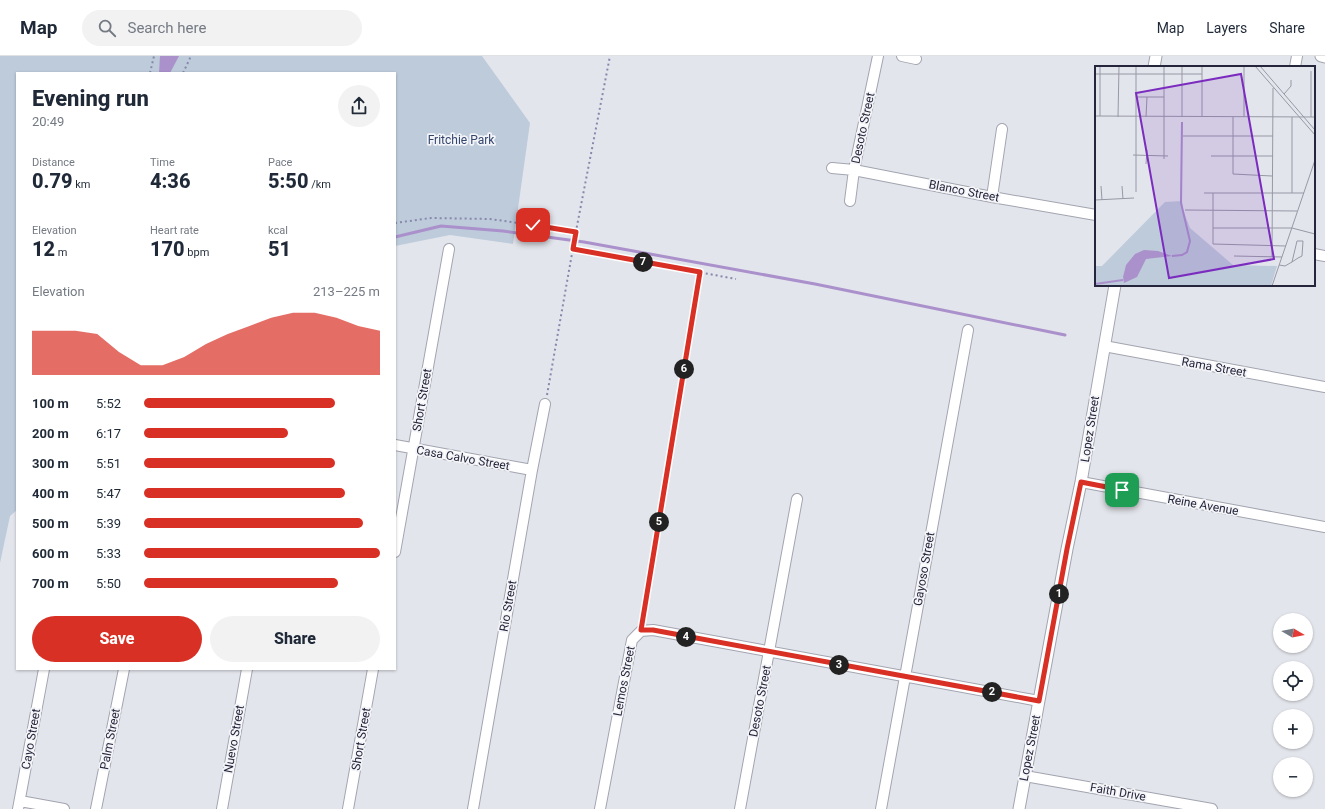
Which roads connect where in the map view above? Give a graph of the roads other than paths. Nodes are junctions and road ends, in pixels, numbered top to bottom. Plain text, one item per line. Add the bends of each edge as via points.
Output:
1 (878, 56) edge
2 (902, 56) edge
3 (1156, 56) edge
4 (1297, 56) edge
5 (1321, 56) edge
6 (1325, 57) edge
7 (916, 59) dead end
8 (1154, 66) edge
9 (1295, 66) edge
10 (1002, 129) dead end
11 (832, 168) dead end
12 (854, 170) junction
13 (992, 197) junction
14 (850, 201) dead end
15 (1095, 215) edge
16 (449, 249) dead end
17 (1315, 254) edge
18 (1325, 256) edge
19 (1114, 286) edge
20 (968, 330) dead end
21 (1104, 346) junction
22 (1325, 387) edge
23 (545, 404) road end
24 (396, 445) edge
25 (414, 449) junction
26 (532, 470) junction
27 (1081, 482) junction
28 (797, 499) dead end
29 (1325, 527) edge
30 (396, 547) edge
31 (769, 652) junction
32 (44, 670) edge
33 (124, 670) edge
34 (246, 670) edge
35 (374, 670) edge
36 (904, 676) junction
37 (1039, 701) junction
38 (1025, 776) junction
39 (19, 805) edge
40 (64, 809) edge
41 (96, 809) edge
42 (222, 809) edge
43 (348, 809) edge
44 (473, 809) edge
45 (600, 809) edge
46 (740, 809) edge
47 (881, 809) edge
48 (1018, 809) edge
49 (1212, 809) edge

1 - 12 street, Desoto Street
2 - 7 street
3 - 8 street
4 - 9 street
5 - 6 street
10 - 13 street
11 - 12 street, Blanco Street
12 - 13 street, Blanco Street
12 - 14 street, Desoto Street
13 - 15 street, Blanco Street
16 - 25 street, Short Street
17 - 18 street
19 - 21 street, Lopez Street
20 - 36 street, Gayoso Street
21 - 22 street, Rama Street
21 - 27 street, Lopez Street
23 - 26 street, Rio Street
24 - 25 street, Casa Calvo Street
25 - 26 street, Casa Calvo Street
25 - 30 street, Short Street
26 - 44 street, Rio Street
27 - 29 street, Reine Avenue
27 - 37 street, Lopez Street
28 - 31 street, Desoto Street
31 - 36 street
31 - 45 street, Lemos Street via 653,630 641,630 632,640
31 - 46 street, Desoto Street
32 - 39 street, Cayo Street
33 - 41 street, Palm Street
34 - 42 street, Nuevo Street
35 - 43 street, Short Street
36 - 37 street
36 - 47 street, Gayoso Street
37 - 38 street, Lopez Street
38 - 48 street, Lopez Street
38 - 49 street, Faith Drive
39 - 40 street

